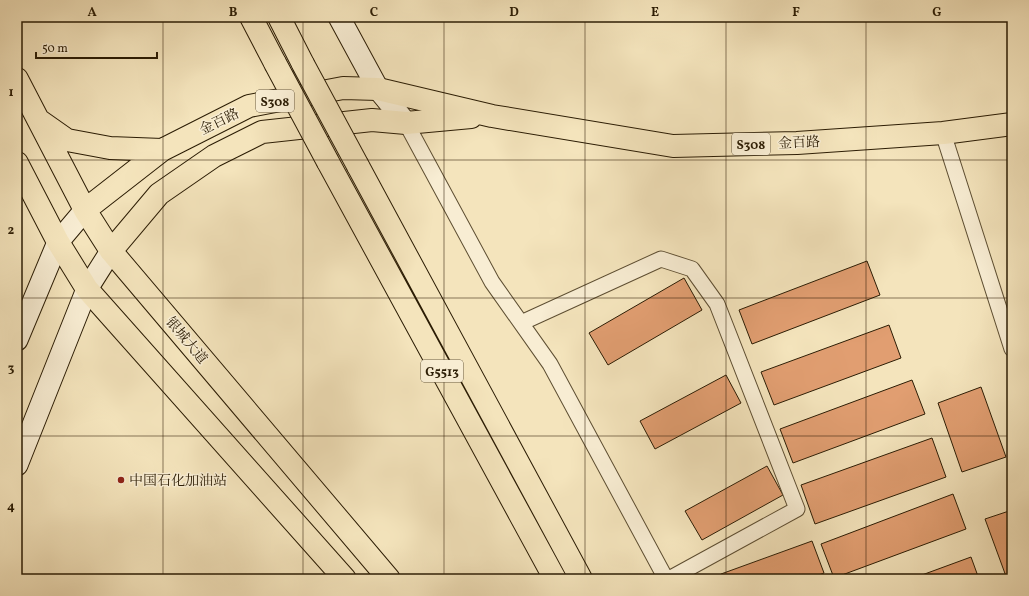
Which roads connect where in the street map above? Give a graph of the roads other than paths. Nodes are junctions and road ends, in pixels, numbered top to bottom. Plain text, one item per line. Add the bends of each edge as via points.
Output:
1 (251, 17) edge
2 (279, 17) edge
3 (339, 17) edge
4 (17, 79) edge
5 (378, 89) junction
6 (492, 116) junction
7 (37, 118) junction
8 (406, 122) junction
9 (1012, 124) edge
10 (943, 133) junction
11 (162, 150) junction
12 (17, 163) edge
13 (85, 210) junction
14 (58, 242) junction
15 (111, 252) junction
16 (87, 289) junction
17 (521, 323) junction
18 (17, 340) edge
19 (1012, 349) edge
20 (17, 465) edge
21 (345, 579) edge
22 (389, 579) edge
23 (555, 579) edge
24 (581, 579) edge
25 (666, 579) edge
26 (669, 579) edge

1 - 23 main road, G5513, bridge
2 - 24 main road, G5513, bridge
3 - 5 main road
4 - 7 main road, 银城大道
5 - 6 main road, 金百路 / S308
5 - 8 main road
5 - 11 main road, 金百路 / S308 via 343,88 249,106
6 - 8 main road, 金百路 / S308
6 - 10 main road, 金百路 / S308 via 673,146 797,143
7 - 11 main road via 67,140 110,148
7 - 13 main road, 银城大道
8 - 15 main road, 金百路 / S308 via 372,120 262,132 214,156 159,194
8 - 17 street via 492,282
9 - 10 main road, 金百路 / S308
10 - 19 street
11 - 13 main road, 金百路 / S308
12 - 14 main road
13 - 14 main road
13 - 15 main road, 银城大道
14 - 16 main road
14 - 18 main road
15 - 16 main road
15 - 22 main road, 银城大道
16 - 20 main road
16 - 21 main road
17 - 25 street via 550,364
17 - 26 street via 661,259 692,269 717,304 797,509

